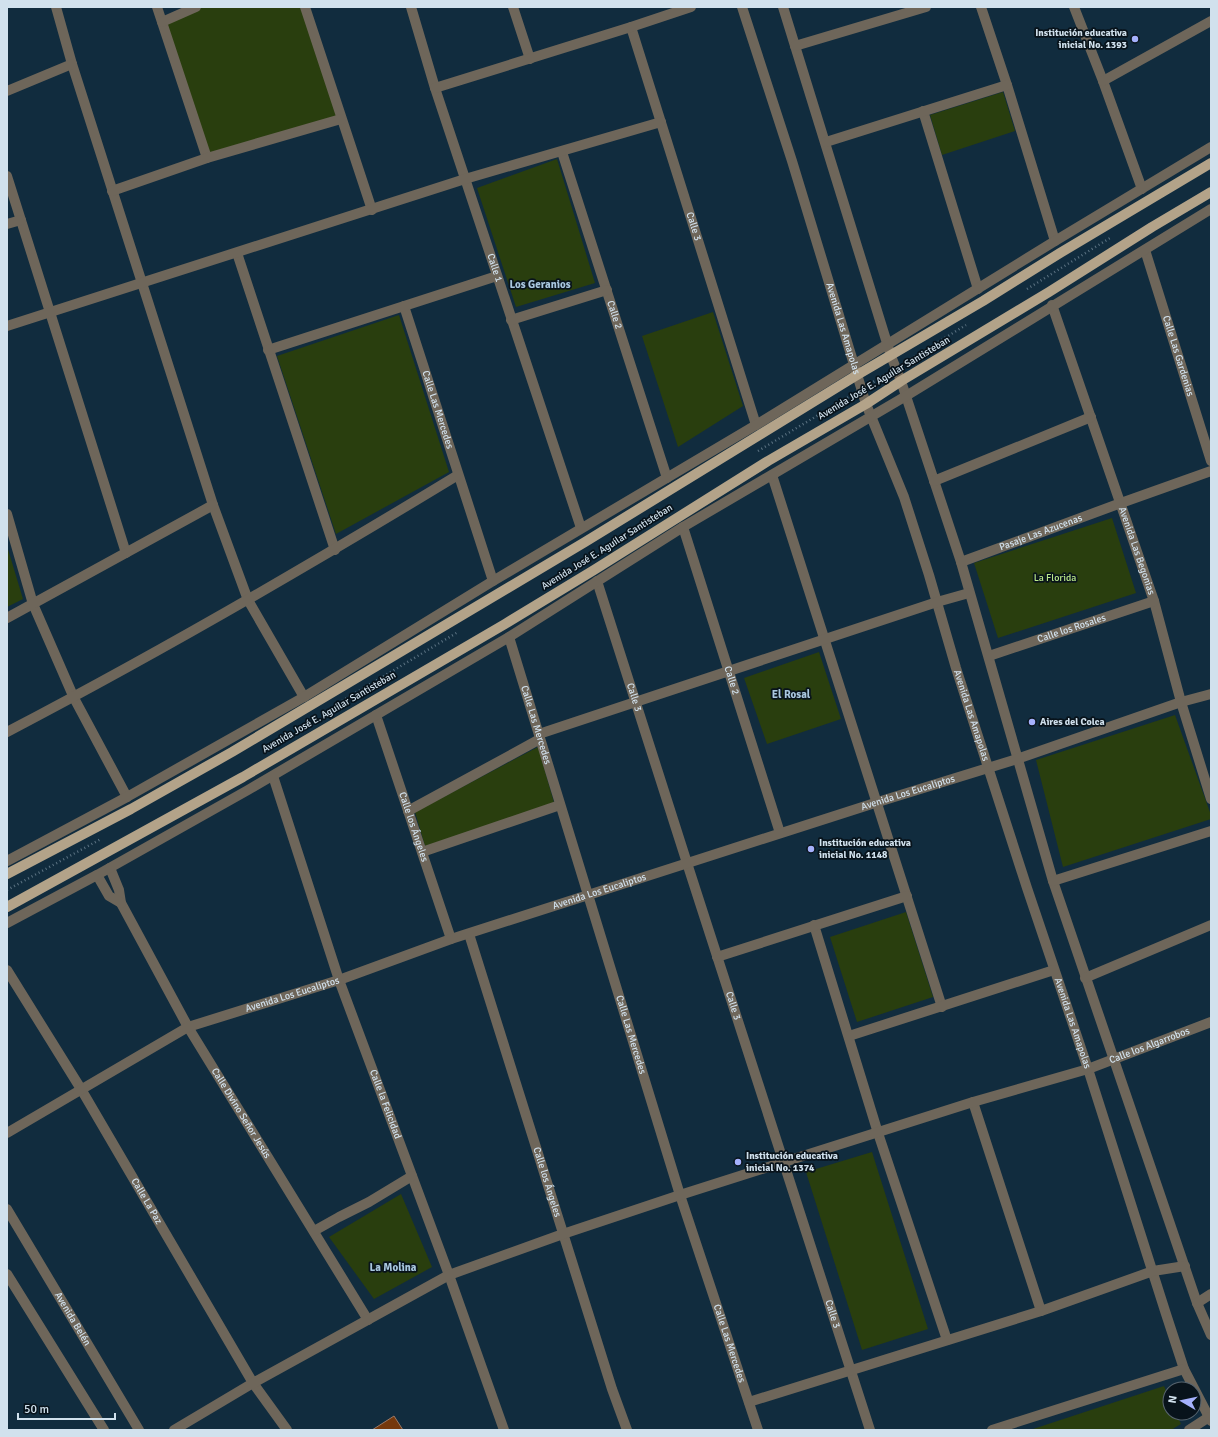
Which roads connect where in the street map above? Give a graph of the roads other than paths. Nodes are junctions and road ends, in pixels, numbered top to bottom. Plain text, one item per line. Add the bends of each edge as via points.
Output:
1 (56, 7) edge
2 (157, 7) edge
3 (196, 7) edge
4 (305, 7) edge
5 (411, 7) edge
6 (513, 7) edge
7 (691, 7) edge
8 (742, 7) edge
9 (783, 7) edge
10 (926, 7) edge
11 (981, 7) edge
12 (1074, 7) edge
13 (1211, 21) edge
14 (162, 22) junction
15 (631, 27) junction
16 (795, 46) junction
17 (530, 58) junction
18 (72, 64) junction
19 (1103, 81) junction
20 (1007, 85) junction
21 (435, 88) junction
22 (7, 91) edge
23 (923, 111) junction
24 (341, 119) junction
25 (660, 122) junction
26 (826, 142) junction
27 (1211, 147) edge
28 (562, 152) junction
29 (207, 158) junction
30 (1211, 163) edge
31 (7, 176) edge
32 (465, 179) junction
33 (1142, 189) junction
34 (112, 191) junction
35 (1211, 192) edge
36 (1211, 209) edge
37 (372, 210) junction
38 (21, 220) junction
39 (7, 224) edge
40 (1055, 241) junction
41 (1145, 250) junction
42 (237, 253) junction
43 (497, 276) junction
44 (143, 283) junction
45 (978, 289) junction
46 (607, 290) junction
47 (404, 306) junction
48 (1052, 306) junction
49 (50, 312) junction
50 (512, 320) junction
51 (7, 326) edge
52 (888, 344) junction
53 (268, 350) junction
54 (891, 356) junction
55 (853, 364) junction
56 (857, 375) junction
57 (902, 381) junction
58 (906, 396) junction
59 (866, 404) junction
60 (871, 416) junction
61 (1091, 417) junction
62 (756, 425) junction
63 (1211, 462) edge
64 (1211, 471) edge
65 (458, 475) junction
66 (772, 475) junction
67 (667, 478) junction
68 (934, 481) junction
69 (1121, 503) junction
70 (213, 505) junction
71 (7, 514) edge
72 (683, 527) junction
73 (580, 528) junction
74 (335, 550) junction
75 (126, 553) junction
76 (961, 562) junction
77 (493, 581) junction
78 (597, 581) junction
79 (969, 593) junction
80 (248, 600) junction
81 (1154, 601) junction
82 (937, 602) junction
83 (33, 604) junction
84 (7, 618) edge
85 (509, 637) junction
86 (825, 639) junction
87 (989, 656) junction
88 (729, 671) junction
89 (1211, 694) edge
90 (304, 697) junction
91 (74, 698) junction
92 (636, 702) junction
93 (1181, 702) junction
94 (376, 715) junction
95 (7, 732) edge
96 (540, 737) junction
97 (1017, 759) junction
98 (989, 768) junction
99 (273, 776) junction
100 (128, 797) junction
101 (1211, 799) edge
102 (878, 802) junction
103 (560, 805) junction
104 (408, 811) junction
105 (1211, 831) edge
106 (780, 833) junction
107 (422, 852) junction
108 (7, 861) edge
109 (687, 864) junction
110 (110, 868) junction
111 (7, 874) edge
112 (97, 875) junction
113 (1053, 881) junction
114 (588, 895) junction
115 (907, 896) junction
116 (121, 903) junction
117 (7, 907) edge
118 (7, 923) edge
119 (814, 925) junction
120 (1211, 925) edge
121 (468, 934) junction
122 (451, 939) junction
123 (717, 956) junction
124 (7, 970) edge
125 (1054, 970) junction
126 (1085, 978) junction
127 (339, 980) junction
128 (942, 1006) junction
129 (1211, 1022) edge
130 (188, 1027) junction
131 (849, 1036) junction
132 (1115, 1060) junction
133 (1088, 1069) junction
134 (81, 1089) junction
135 (973, 1102) junction
136 (878, 1132) junction
137 (7, 1133) edge
138 (784, 1162) junction
139 (412, 1176) junction
140 (680, 1195) junction
141 (7, 1209) edge
142 (314, 1231) junction
143 (563, 1234) junction
144 (1185, 1266) junction
145 (1152, 1271) junction
146 (7, 1274) edge
147 (449, 1275) junction
148 (1211, 1294) edge
149 (1197, 1303) junction
150 (1041, 1311) junction
151 (368, 1320) junction
152 (1211, 1335) edge
153 (947, 1340) junction
154 (1184, 1369) junction
155 (851, 1370) junction
156 (254, 1383) junction
157 (749, 1402) junction
158 (1210, 1419) edge
159 (104, 1430) edge
160 (138, 1430) edge
161 (174, 1430) edge
162 (287, 1430) edge
163 (504, 1430) edge
164 (627, 1430) edge
165 (758, 1430) edge
166 (870, 1430) edge
167 (992, 1430) edge
168 (1189, 1430) edge

1 - 18 street
2 - 14 street
3 - 14 street
4 - 24 street
5 - 21 street, Calle 1
6 - 17 street
7 - 15 street
8 - 55 street, Avenida Las Amapolas via 792,161
9 - 16 street
10 - 16 street
11 - 20 street
12 - 19 street
13 - 19 street
14 - 29 street
15 - 17 street
15 - 25 street, Calle 3
16 - 26 street
17 - 21 street
18 - 22 street
18 - 34 street
19 - 33 street
20 - 23 street
20 - 40 street
21 - 32 street, Calle 1
23 - 26 street
23 - 45 street
24 - 29 street
24 - 37 street
25 - 28 street
25 - 62 street, Calle 3
26 - 52 street
27 - 33 street
28 - 32 street
28 - 46 street, Calle 2
29 - 34 street
30 - 54 main road, Avenida José E. Aguilar Santisteban
31 - 38 street
32 - 37 street
32 - 43 street, Calle 1
33 - 40 street
34 - 44 street
35 - 57 main road, Avenida José E. Aguilar Santisteban
36 - 41 street
37 - 42 street
38 - 39 street
38 - 49 street
40 - 45 street
41 - 48 street
41 - 63 street, Calle Las Gardenias
42 - 44 street
42 - 53 street
43 - 47 street
43 - 50 street, Calle 1
44 - 49 street
44 - 70 street
45 - 52 street
46 - 50 street
46 - 67 street, Calle 2
47 - 53 street
47 - 65 street, Calle Las Mercedes
48 - 58 street
48 - 61 street, Avenida Las Begonias
49 - 51 street
49 - 75 street
50 - 73 street, Calle 1
52 - 54 street
52 - 55 street
53 - 74 street
54 - 56 main road, Avenida José E. Aguilar Santisteban
54 - 57 street
55 - 56 street, Avenida Las Amapolas
55 - 62 street
56 - 59 street, Avenida Las Amapolas
56 - 111 main road, Avenida José E. Aguilar Santisteban via 618,522 232,752
57 - 58 street
57 - 59 main road, Avenida José E. Aguilar Santisteban
58 - 60 street
58 - 68 street
59 - 60 street, Avenida Las Amapolas
59 - 117 main road, Avenida José E. Aguilar Santisteban via 768,461 505,624 243,777
60 - 66 street
60 - 82 street, Avenida Las Amapolas via 904,497
61 - 68 street
61 - 69 street, Avenida Las Begonias
62 - 67 street
64 - 69 street, Pasaje Las Azucenas
65 - 74 street
65 - 77 street, Calle Las Mercedes
66 - 72 street
66 - 86 street
67 - 73 street
68 - 76 street
69 - 76 street, Pasaje Las Azucenas
69 - 81 street, Avenida Las Begonias
70 - 75 street
70 - 80 street
71 - 83 street
72 - 78 street
72 - 88 street, Calle 2
73 - 77 street
74 - 80 street
75 - 83 street
76 - 79 street
77 - 90 street
78 - 85 street
78 - 92 street, Calle 3
79 - 82 street
79 - 87 street
80 - 90 street
80 - 91 street
81 - 87 street, Calle los Rosales
81 - 93 street, Avenida Las Begonias
82 - 86 street
82 - 98 street, Avenida Las Amapolas
83 - 84 street
83 - 91 street
85 - 94 street
85 - 96 street, Calle Las Mercedes
86 - 88 street
86 - 102 street
87 - 97 street
88 - 92 street
88 - 106 street, Calle 2
89 - 93 street, Avenida Los Eucaliptos
90 - 100 street
91 - 95 street
91 - 100 street
92 - 96 street
92 - 109 street, Calle 3
93 - 97 street, Avenida Los Eucaliptos
93 - 101 street, Avenida Las Begonias
94 - 99 street
94 - 104 street, Calle los Ángeles
96 - 103 street, Calle Las Mercedes
96 - 104 street
97 - 98 street, Avenida Los Eucaliptos
97 - 113 street
98 - 102 street, Avenida Los Eucaliptos
98 - 125 street, Avenida Las Amapolas
99 - 110 street
99 - 127 street, Calle la Felicidad
100 - 108 street
102 - 106 street, Avenida Los Eucaliptos
102 - 115 street
103 - 107 street
103 - 114 street, Calle Las Mercedes
104 - 107 street, Calle los Ángeles
105 - 113 street
106 - 109 street, Avenida Los Eucaliptos
107 - 122 street, Calle los Ángeles
109 - 114 street, Avenida Los Eucaliptos
109 - 123 street, Calle 3
110 - 112 street
110 - 116 street, Calle Divino Señor Jesús
112 - 116 street, Calle Divino Señor Jesús via 109,896
112 - 118 street
113 - 126 street
114 - 121 street, Avenida Los Eucaliptos
114 - 140 street, Calle Las Mercedes
115 - 119 street
115 - 128 street
116 - 130 street, Calle Divino Señor Jesús
119 - 123 street
119 - 131 street
120 - 126 street
121 - 122 street, Avenida Los Eucaliptos
121 - 143 street, Calle los Ángeles
122 - 127 street, Avenida Los Eucaliptos
123 - 138 street, Calle 3
124 - 134 street, Calle La Paz
125 - 128 street
125 - 133 street, Avenida Las Amapolas
126 - 132 street
127 - 130 street, Avenida Los Eucaliptos
127 - 139 street, Calle la Felicidad
128 - 131 street
129 - 132 street, Calle los Algarrobos
130 - 134 street, Avenida Los Eucaliptos
130 - 142 street, Calle Divino Señor Jesús
131 - 136 street
132 - 133 street, Calle los Algarrobos
132 - 144 street
133 - 135 street, Calle los Algarrobos
133 - 145 street, Avenida Las Amapolas
134 - 137 street, Avenida Los Eucaliptos
134 - 156 street, Calle La Paz
135 - 136 street, Calle los Algarrobos
135 - 150 street
136 - 138 street, Calle los Algarrobos
136 - 153 street
138 - 140 street, Calle los Algarrobos
138 - 155 street, Calle 3
139 - 142 street
139 - 147 street, Calle la Felicidad
140 - 143 street, Calle los Algarrobos
140 - 157 street, Calle Las Mercedes
141 - 160 street, Avenida Belén
142 - 151 street, Calle Divino Señor Jesús
143 - 147 street, Calle los Algarrobos
143 - 164 street, Calle los Ángeles
144 - 145 street
144 - 149 street
145 - 150 street
145 - 154 street, Avenida Las Amapolas
146 - 159 street
147 - 151 street, Calle los Algarrobos
147 - 163 street, Calle la Felicidad
148 - 149 street
149 - 152 street
150 - 153 street
151 - 156 street, Calle los Algarrobos
153 - 155 street
154 - 158 street, Avenida Las Amapolas
154 - 167 street
155 - 157 street
155 - 166 street, Calle 3
156 - 161 street, Calle los Algarrobos
156 - 162 street, Calle La Paz
157 - 165 street, Calle Las Mercedes
158 - 168 street

